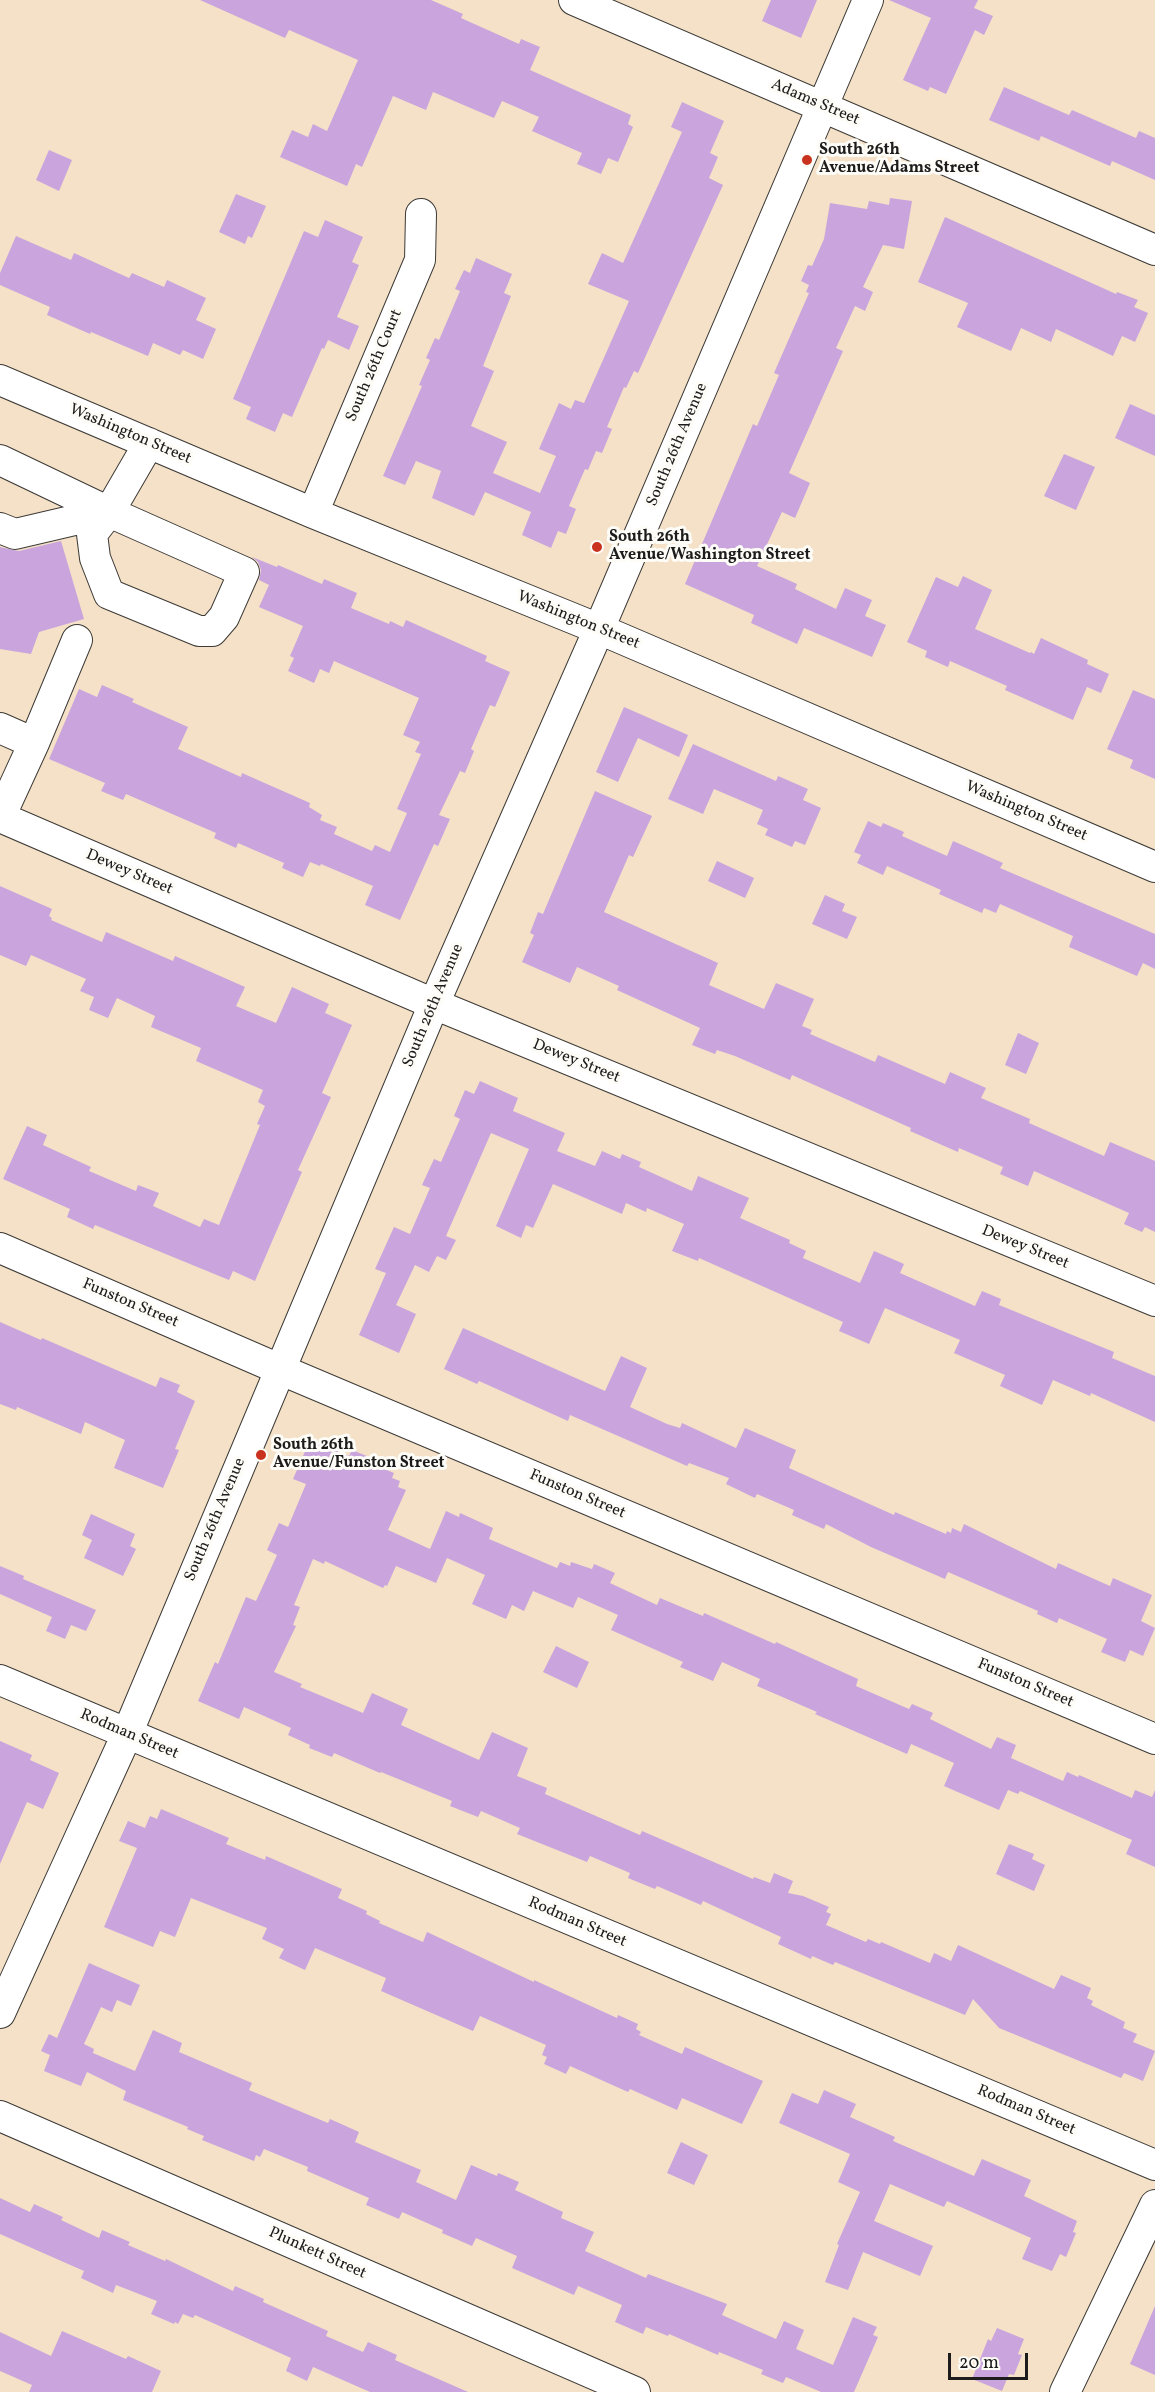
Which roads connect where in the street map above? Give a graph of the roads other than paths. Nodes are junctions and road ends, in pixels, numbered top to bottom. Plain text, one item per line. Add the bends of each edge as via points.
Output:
1 (574, 0) edge
2 (868, 0) edge
3 (822, 106) junction
4 (421, 214) dead end
5 (1155, 250) edge
6 (0, 380) edge
7 (149, 443) junction
8 (0, 460) edge
9 (109, 512) junction
10 (313, 513) junction
11 (0, 528) edge
12 (599, 629) junction
13 (76, 640) dead end
14 (0, 728) edge
15 (34, 743) junction
16 (0, 817) edge
17 (1155, 867) edge
18 (434, 1004) junction
19 (0, 1248) edge
20 (1155, 1301) edge
21 (279, 1369) junction
22 (0, 1680) edge
23 (127, 1734) junction
24 (1155, 1739) edge
25 (0, 2013) edge
26 (0, 2116) edge
27 (1155, 2165) edge
28 (1155, 2205) edge
29 (619, 2389) edge
30 (1065, 2392) edge

1 - 3 street, Adams Street
2 - 3 street, South 26th Avenue
3 - 5 street, Adams Street
3 - 12 street, South 26th Avenue
4 - 10 street, South 26th Court via 420,260
6 - 7 street, Washington Street
7 - 9 street
7 - 10 street, Washington Street
8 - 9 street
9 - 9 street via 92,534 95,558 109,594 199,631 212,631 224,617 244,572
9 - 11 street via 15,534
10 - 12 street, Washington Street
12 - 17 street, Washington Street
12 - 18 street, South 26th Avenue
13 - 15 street
14 - 15 street
15 - 16 street
16 - 18 street, Dewey Street
18 - 20 street, Dewey Street
18 - 21 street, South 26th Avenue
19 - 21 street, Funston Street
21 - 23 street, South 26th Avenue
21 - 24 street, Funston Street
22 - 23 street, Rodman Street
23 - 25 street, South 26th Avenue
23 - 27 street, Rodman Street
26 - 29 street, Plunkett Street
28 - 30 street

